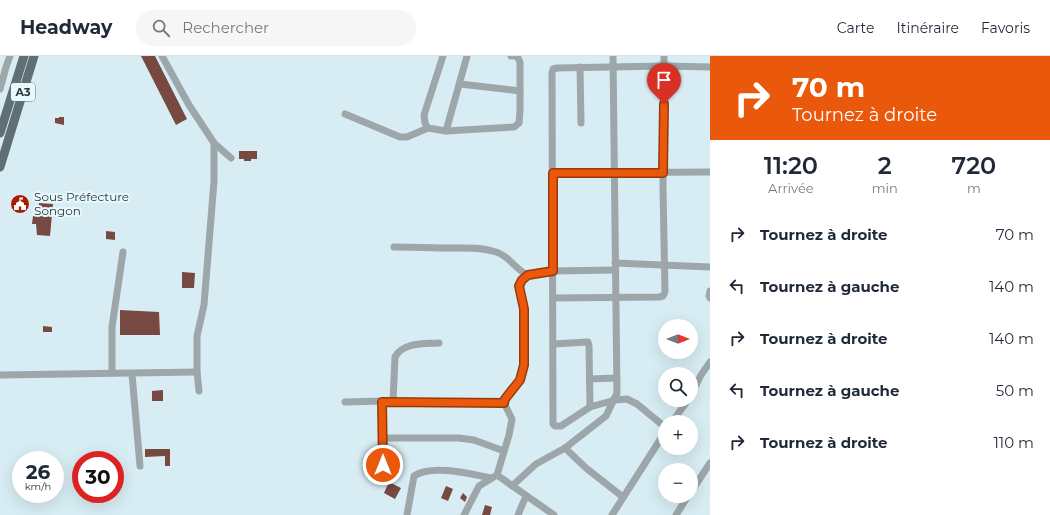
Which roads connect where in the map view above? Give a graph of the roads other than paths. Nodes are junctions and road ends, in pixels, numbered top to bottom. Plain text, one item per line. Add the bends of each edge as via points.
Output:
1 (10, 56) edge
2 (24, 56) edge
3 (34, 56) edge
4 (162, 56) edge
5 (443, 56) edge
6 (468, 56) edge
7 (511, 56) edge
8 (613, 56) edge
9 (664, 56) edge
10 (664, 66) junction
11 (580, 67) junction
12 (613, 68) junction
13 (710, 68) edge
14 (460, 84) junction
15 (0, 89) edge
16 (520, 91) junction
17 (345, 114) dead end
18 (2, 122) edge
19 (581, 123) dead end
20 (12, 128) junction
21 (428, 128) junction
22 (446, 131) junction
23 (214, 143) junction
24 (232, 158) dead end
25 (0, 167) edge
26 (710, 172) edge
27 (553, 173) junction
28 (614, 173) junction
29 (663, 173) junction
30 (394, 247) dead end
31 (124, 252) dead end
32 (665, 265) junction
33 (615, 267) junction
34 (710, 267) edge
35 (553, 271) junction
36 (528, 275) junction
37 (710, 291) edge
38 (554, 298) junction
39 (616, 298) junction
40 (710, 298) edge
41 (438, 343) dead end
42 (553, 344) junction
43 (710, 362) edge
44 (197, 372) junction
45 (112, 373) junction
46 (132, 374) junction
47 (0, 376) edge
48 (590, 378) junction
49 (617, 378) junction
50 (698, 381) edge
51 (198, 391) dead end
52 (615, 400) junction
53 (345, 402) dead end
54 (382, 402) junction
55 (393, 402) junction
56 (504, 403) junction
57 (590, 407) junction
58 (658, 421) edge
59 (383, 438) junction
60 (658, 443) edge
61 (564, 448) junction
62 (504, 451) junction
63 (710, 463) edge
64 (383, 465) dead end
65 (140, 466) dead end
66 (494, 477) junction
67 (698, 481) edge
68 (512, 486) junction
69 (526, 496) junction
70 (623, 497) junction
71 (684, 503) edge
72 (407, 515) edge
73 (464, 515) edge
74 (518, 515) edge
75 (554, 515) edge
76 (612, 515) edge
77 (676, 515) edge

1 - 15 street
2 - 18 main road, A3
3 - 20 main road, A3
4 - 23 street
5 - 21 street via 424,115 424,122
6 - 14 street
7 - 16 street via 517,56 520,62
8 - 12 street
9 - 10 street
10 - 12 street
10 - 13 street
10 - 29 street
11 - 12 street
11 - 19 street
11 - 27 street via 553,69
12 - 28 street
14 - 16 street
14 - 22 street
16 - 22 street via 519,123 514,127
17 - 21 street via 400,137 407,137
18 - 20 main road
20 - 25 main road, A3
21 - 22 street
23 - 24 street
23 - 44 street via 214,181 204,305 197,336
26 - 29 street
27 - 28 street
27 - 35 street
28 - 29 street
28 - 33 street
29 - 32 street
30 - 36 street via 476,249 496,252 514,263 520,272
31 - 45 street via 112,326
32 - 33 street
32 - 34 street
32 - 39 street via 663,296
33 - 35 street
33 - 39 street
35 - 36 street
35 - 38 street
36 - 56 street via 519,286 524,309 524,365 520,380
37 - 40 street
38 - 39 street
38 - 42 street
39 - 49 street
41 - 55 street via 414,345 402,348 398,352
42 - 48 street via 588,342
42 - 57 street via 553,424 560,426
43 - 50 street
44 - 46 street
44 - 51 street
45 - 46 street
45 - 47 street
46 - 65 street
48 - 49 street
48 - 57 street
49 - 52 street
52 - 57 street
52 - 58 street via 627,399
52 - 61 street via 606,416
53 - 54 street
54 - 55 street
54 - 59 street
55 - 56 street
56 - 62 street via 512,419
59 - 62 street via 459,438 474,440
59 - 64 street
60 - 70 street
61 - 68 street via 536,464
61 - 70 street
62 - 66 street
63 - 67 street
66 - 68 street
66 - 72 street via 468,473 419,472 414,476
66 - 73 street via 479,486
68 - 69 street
69 - 74 street
69 - 75 street
70 - 76 street
71 - 77 street

